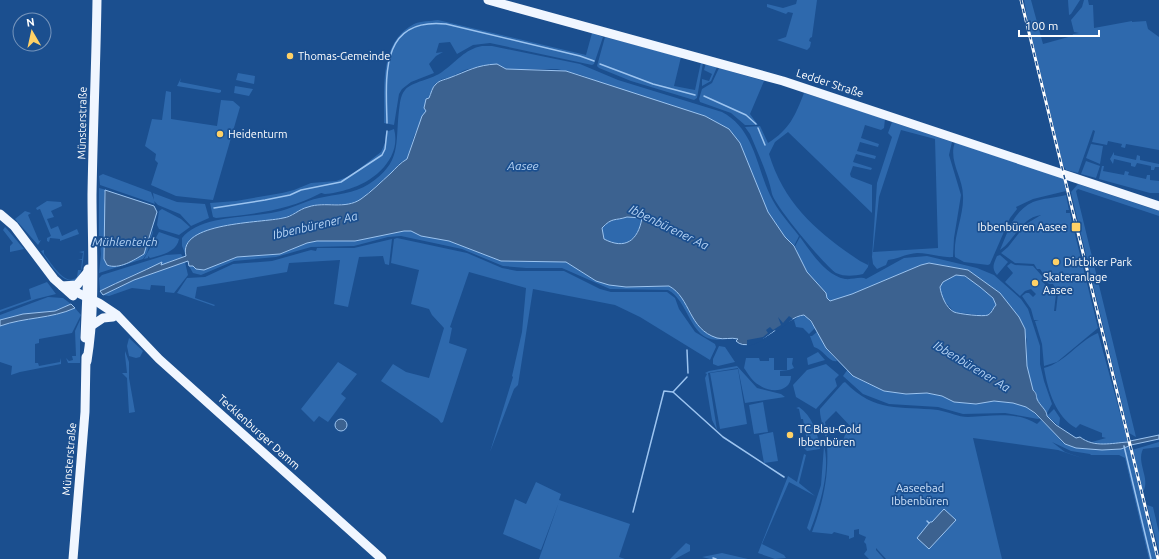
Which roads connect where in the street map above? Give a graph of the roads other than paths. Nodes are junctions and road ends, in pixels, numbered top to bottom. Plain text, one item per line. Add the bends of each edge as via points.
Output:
1 (97, 0) edge
2 (488, 0) edge
3 (1159, 206) edge
4 (0, 214) edge
5 (92, 247) junction
6 (88, 271) junction
7 (62, 286) junction
8 (89, 302) junction
9 (113, 317) junction
10 (122, 321) junction
11 (91, 326) junction
12 (87, 361) junction
13 (73, 559) edge
14 (382, 559) edge

1 - 5 main road, Münsterstraße
2 - 3 main road, Ledder Straße via 783,81
4 - 7 main road via 14,226
5 - 6 main road, Münsterstraße
5 - 8 main road, Münsterstraße
6 - 7 main road via 77,285
6 - 8 main road, Münsterstraße
7 - 8 main road via 74,297
8 - 9 main road, Tecklenburger Damm
8 - 10 main road, Tecklenburger Damm via 110,309
8 - 11 main road, Münsterstraße
8 - 12 main road, Münsterstraße via 85,337
9 - 10 main road, Tecklenburger Damm
9 - 11 main road via 103,318
10 - 14 main road, Tecklenburger Damm via 159,359
11 - 12 main road, Münsterstraße
12 - 13 main road, Münsterstraße

